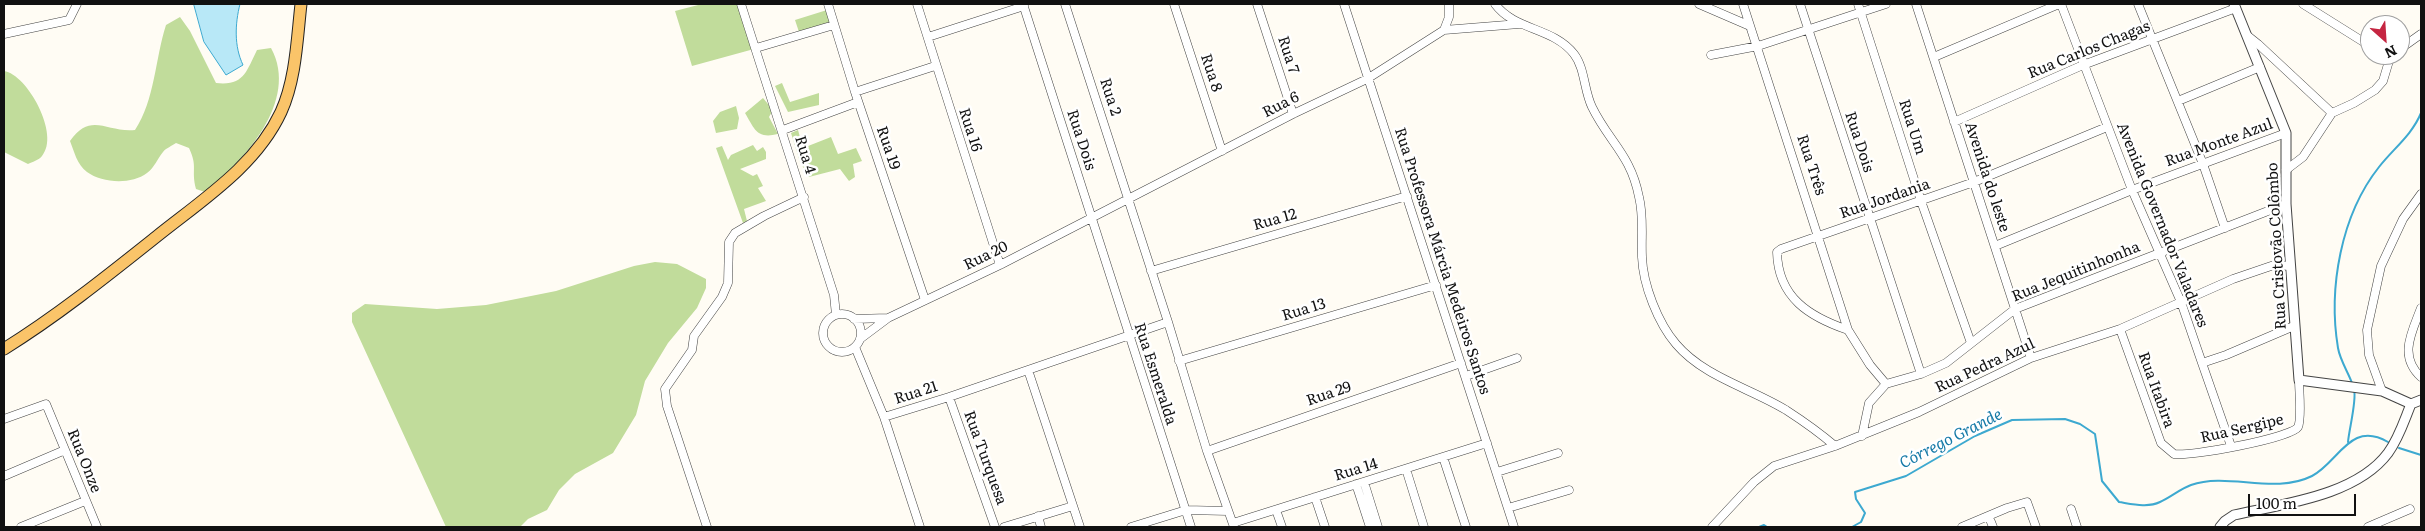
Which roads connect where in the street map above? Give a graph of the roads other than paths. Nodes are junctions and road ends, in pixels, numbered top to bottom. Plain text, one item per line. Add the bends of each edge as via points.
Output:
1 (77, 4) edge
2 (300, 4) edge
3 (742, 4) edge
4 (828, 4) edge
5 (917, 4) edge
6 (1065, 4) edge
7 (1174, 4) edge
8 (1257, 4) edge
9 (1344, 4) edge
10 (1449, 4) edge
11 (1495, 4) edge
12 (1699, 4) edge
13 (1743, 4) edge
14 (1800, 4) edge
15 (1858, 4) edge
16 (1886, 4) edge
17 (1916, 4) edge
18 (2060, 4) edge
19 (2138, 4) edge
20 (2303, 4) edge
21 (1023, 5) edge
22 (2236, 6) edge
23 (1861, 13) junction
24 (1519, 24) junction
25 (834, 25) junction
26 (1750, 26) junction
27 (1444, 30) junction
28 (1808, 30) junction
29 (4, 34) edge
30 (2421, 34) edge
31 (2248, 36) junction
32 (928, 37) junction
33 (2153, 39) junction
34 (2360, 40) edge
35 (2410, 42) edge
36 (1758, 46) junction
37 (756, 48) junction
38 (1711, 56) dead end
39 (1934, 57) junction
40 (2083, 65) junction
41 (2389, 65) edge
42 (935, 66) junction
43 (2260, 67) junction
44 (1367, 79) junction
45 (854, 92) junction
46 (2178, 100) junction
47 (858, 102) junction
48 (2332, 113) junction
49 (1293, 114) junction
50 (1954, 122) junction
51 (2107, 127) junction
52 (783, 130) junction
53 (2286, 133) junction
54 (1222, 151) junction
55 (2203, 164) junction
56 (2286, 170) junction
57 (1974, 182) junction
58 (2132, 190) junction
59 (2421, 194) edge
60 (1407, 196) junction
61 (804, 197) junction
62 (1128, 200) junction
63 (1921, 201) junction
64 (2286, 204) junction
65 (1092, 217) junction
66 (1870, 220) junction
67 (1096, 228) joint
68 (2225, 228) junction
69 (1819, 236) junction
70 (1995, 246) junction
71 (2159, 253) junction
72 (1000, 265) junction
73 (2290, 266) junction
74 (1151, 271) junction
75 (1436, 285) junction
76 (925, 300) junction
77 (2180, 302) junction
78 (2421, 308) edge
79 (2015, 309) junction
80 (836, 315) junction
81 (888, 318) junction
82 (854, 319) junction
83 (1168, 322) junction
84 (2294, 326) junction
85 (2120, 329) junction
86 (1848, 330) junction
87 (1129, 335) junction
88 (860, 339) junction
89 (1971, 343) junction
90 (855, 347) junction
91 (4, 349) edge
92 (1517, 358) dead end
93 (2031, 358) junction
94 (1179, 361) junction
95 (1461, 363) junction
96 (2202, 364) junction
97 (1028, 370) junction
98 (1921, 374) junction
99 (1466, 376) junction
100 (2421, 377) edge
101 (2299, 380) junction
102 (1886, 384) junction
103 (2382, 391) junction
104 (949, 397) junction
105 (2421, 400) edge
106 (2411, 404) junction
107 (884, 417) junction
108 (4, 419) edge
109 (1862, 436) junction
110 (1487, 442) junction
111 (1835, 446) junction
112 (2231, 446) junction
113 (65, 450) junction
114 (1206, 451) junction
115 (1558, 453) dead end
116 (2174, 454) joint
117 (1443, 456) junction
118 (1406, 469) junction
119 (1496, 472) junction
120 (4, 476) edge
121 (1360, 483) junction
122 (1569, 490) dead end
123 (1315, 498) junction
124 (85, 501) junction
125 (1073, 506) junction
126 (1508, 508) junction
127 (2410, 509) dead end
128 (1186, 510) junction
129 (1276, 510) junction
130 (2071, 510) dead end
131 (1228, 511) junction
132 (1038, 516) junction
133 (1990, 517) junction
134 (1233, 525) edge
135 (21, 527) edge
136 (96, 527) edge
137 (707, 527) edge
138 (920, 527) edge
139 (995, 527) edge
140 (1004, 527) edge
141 (1042, 527) edge
142 (1080, 527) edge
143 (1131, 527) edge
144 (1191, 527) edge
145 (1282, 527) edge
146 (1325, 527) edge
147 (1370, 527) edge
148 (1378, 527) edge
149 (1424, 527) edge
150 (1466, 527) edge
151 (1514, 527) edge
152 (1712, 527) edge
153 (1962, 527) edge
154 (1993, 527) edge
155 (2036, 527) edge
156 (2078, 527) edge
157 (2220, 527) edge
158 (2368, 527) edge

1 - 29 street via 69,20
2 - 91 main road via 288,89 281,110 255,152 226,181 112,272
3 - 37 street, Rua 4
4 - 25 street, Rua 19
5 - 32 street, Rua 16
6 - 62 street, Rua 2
7 - 54 street, Rua 8
8 - 49 street, Rua 7
9 - 44 street, Rua Professora Márcia Medeiros Santos
10 - 27 street
11 - 24 street
12 - 26 street
13 - 26 street, Rua Três
14 - 28 street, Rua Dois
15 - 23 street, Rua Um
16 - 23 street
17 - 39 street, Avenida do leste
18 - 39 street
18 - 40 street, Avenida Governador Valadares
19 - 33 street
20 - 34 street
21 - 32 street
21 - 65 street, Rua Dois
22 - 31 street, Rua Cristovão Colômbo
22 - 33 street, Rua Carlos Chagas
23 - 28 street
23 - 63 street, Rua Um
24 - 27 street
24 - 111 street via 1555,36 1574,54 1591,106 1624,153 1640,200 1644,280 1675,343 1698,364 1786,410
25 - 37 street
25 - 45 street, Rua 19
26 - 36 street, Rua Três
27 - 44 street, Rua 6
28 - 36 street
28 - 66 street, Rua Dois
30 - 35 street
31 - 43 street, Rua Cristovão Colômbo
31 - 48 street
32 - 42 street, Rua 16
33 - 40 street, Rua Carlos Chagas
33 - 46 street
36 - 38 street
36 - 69 street, Rua Três
37 - 52 street, Rua 4
39 - 50 street, Avenida do leste
40 - 50 street, Rua Carlos Chagas
40 - 51 street, Avenida Governador Valadares
41 - 48 street via 2375,90
42 - 45 street
42 - 72 street, Rua 16
43 - 46 street
43 - 53 street, Rua Cristovão Colômbo
44 - 49 street, Rua 6
44 - 60 street, Rua Professora Márcia Medeiros Santos
45 - 47 street, Rua 19
46 - 55 street
47 - 52 street
47 - 76 street, Rua 19
48 - 56 street via 2303,157
49 - 54 street, Rua 6
50 - 57 street, Avenida do leste
51 - 57 street, Rua Jordania
51 - 58 street, Avenida Governador Valadares
52 - 61 street, Rua 4
53 - 55 street, Rua Monte Azul
53 - 56 street, Rua Cristovão Colômbo
54 - 62 street, Rua 6
55 - 58 street, Rua Monte Azul
55 - 68 street
56 - 64 street, Rua Cristovão Colômbo
57 - 63 street, Rua Jordania
57 - 70 street, Avenida do leste
58 - 70 street, Rua Monte Azul
58 - 71 street, Avenida Governador Valadares
59 - 103 street via 2403,219 2381,266 2367,330 2369,355
60 - 74 street, Rua 12
60 - 75 street, Rua Professora Márcia Medeiros Santos
61 - 80 street, Rua 4 via 834,295
61 - 137 street via 735,233 729,242 728,283 722,297 694,336 692,350 665,389 667,406
62 - 65 street, Rua 20
62 - 74 street, Rua 2
63 - 66 street, Rua Jordania
63 - 89 street, Rua Um
64 - 68 street, Rua Jequitinhonha
64 - 73 street, Rua Cristovão Colômbo
65 - 67 street, Rua Dois
65 - 72 street, Rua 20
66 - 69 street, Rua Jordania
66 - 98 street, Rua Dois
67 - 87 street, Rua Esmeralda
68 - 71 street, Rua Jequitinhonha
69 - 86 street, Rua Três
69 - 86 street, Rua Jordania via 1777,252 1780,270 1790,296 1803,309 1824,322
70 - 79 street, Avenida do leste
71 - 77 street, Avenida Governador Valadares
71 - 79 street, Rua Jequitinhonha
72 - 76 street, Rua 20
73 - 77 street, Rua Pedra Azul via 2274,265 2257,270
73 - 84 street, Rua Cristovão Colômbo
74 - 83 street, Rua 2
75 - 94 street, Rua 13
75 - 95 street, Rua Professora Márcia Medeiros Santos
76 - 81 street, Rua 20
77 - 85 street, Rua Pedra Azul
77 - 96 street, Avenida Governador Valadares
78 - 100 street via 2408,342 2407,354
79 - 89 street, Rua Jequitinhonha
79 - 93 street, Avenida do leste
80 - 82 street
80 - 90 street via 824,328 827,345 838,352
81 - 82 street
81 - 88 street, Rua 20
82 - 88 street via 859,326
83 - 87 street, Rua 21
83 - 94 street, Rua 2
84 - 96 street
84 - 101 street, Rua Cristovão Colômbo
85 - 93 street, Rua Pedra Azul
85 - 116 street, Rua Itabira via 2161,443
86 - 102 street, Rua Três
87 - 97 street, Rua 21
87 - 128 street, Rua Esmeralda
88 - 90 street
89 - 98 street, Rua Jequitinhonha via 1946,362
90 - 107 street, Rua 21
92 - 99 street
93 - 109 street, Rua Pedra Azul
94 - 114 street, Rua 2
95 - 99 street, Rua Professora Márcia Medeiros Santos
95 - 114 street, Rua 29
96 - 112 street, Avenida Governador Valadares
97 - 104 street, Rua 21
97 - 125 street
98 - 102 street, Rua Jequitinhonha
99 - 110 street, Rua Professora Márcia Medeiros Santos
101 - 103 street
101 - 112 street, Rua Sergipe via 2299,424 2294,431
102 - 109 street via 1869,404
103 - 106 street
104 - 107 street, Rua 21
104 - 139 street, Rua Turquesa
105 - 106 street
106 - 157 street via 2387,455 2363,474 2308,500 2234,515
107 - 138 street
108 - 113 street, Rua Onze via 46,404
109 - 111 street, Rua Pedra Azul
110 - 117 street, Rua 14
110 - 119 street, Rua Professora Márcia Medeiros Santos
111 - 152 street, Rua Pedra Azul via 1764,473
112 - 116 street, Rua Sergipe via 2200,453
113 - 120 street
113 - 124 street, Rua Onze
114 - 131 street, Rua 2
115 - 119 street
117 - 118 street, Rua 14
117 - 150 street
118 - 121 street, Rua 14
118 - 149 street
119 - 126 street, Rua Professora Márcia Medeiros Santos
121 - 123 street, Rua 14
121 - 147 street
121 - 148 street
122 - 126 street
123 - 129 street, Rua 14
123 - 146 street
124 - 135 street
124 - 136 street, Rua Onze
125 - 132 street
125 - 142 street
126 - 151 street, Rua Professora Márcia Medeiros Santos
127 - 158 street
128 - 131 street
128 - 143 street
128 - 144 street, Rua Esmeralda
129 - 134 street, Rua 14
129 - 145 street
130 - 156 street
131 - 134 street, Rua 2
132 - 140 street
132 - 141 street
133 - 153 street
133 - 154 street
133 - 155 street via 2027,502

